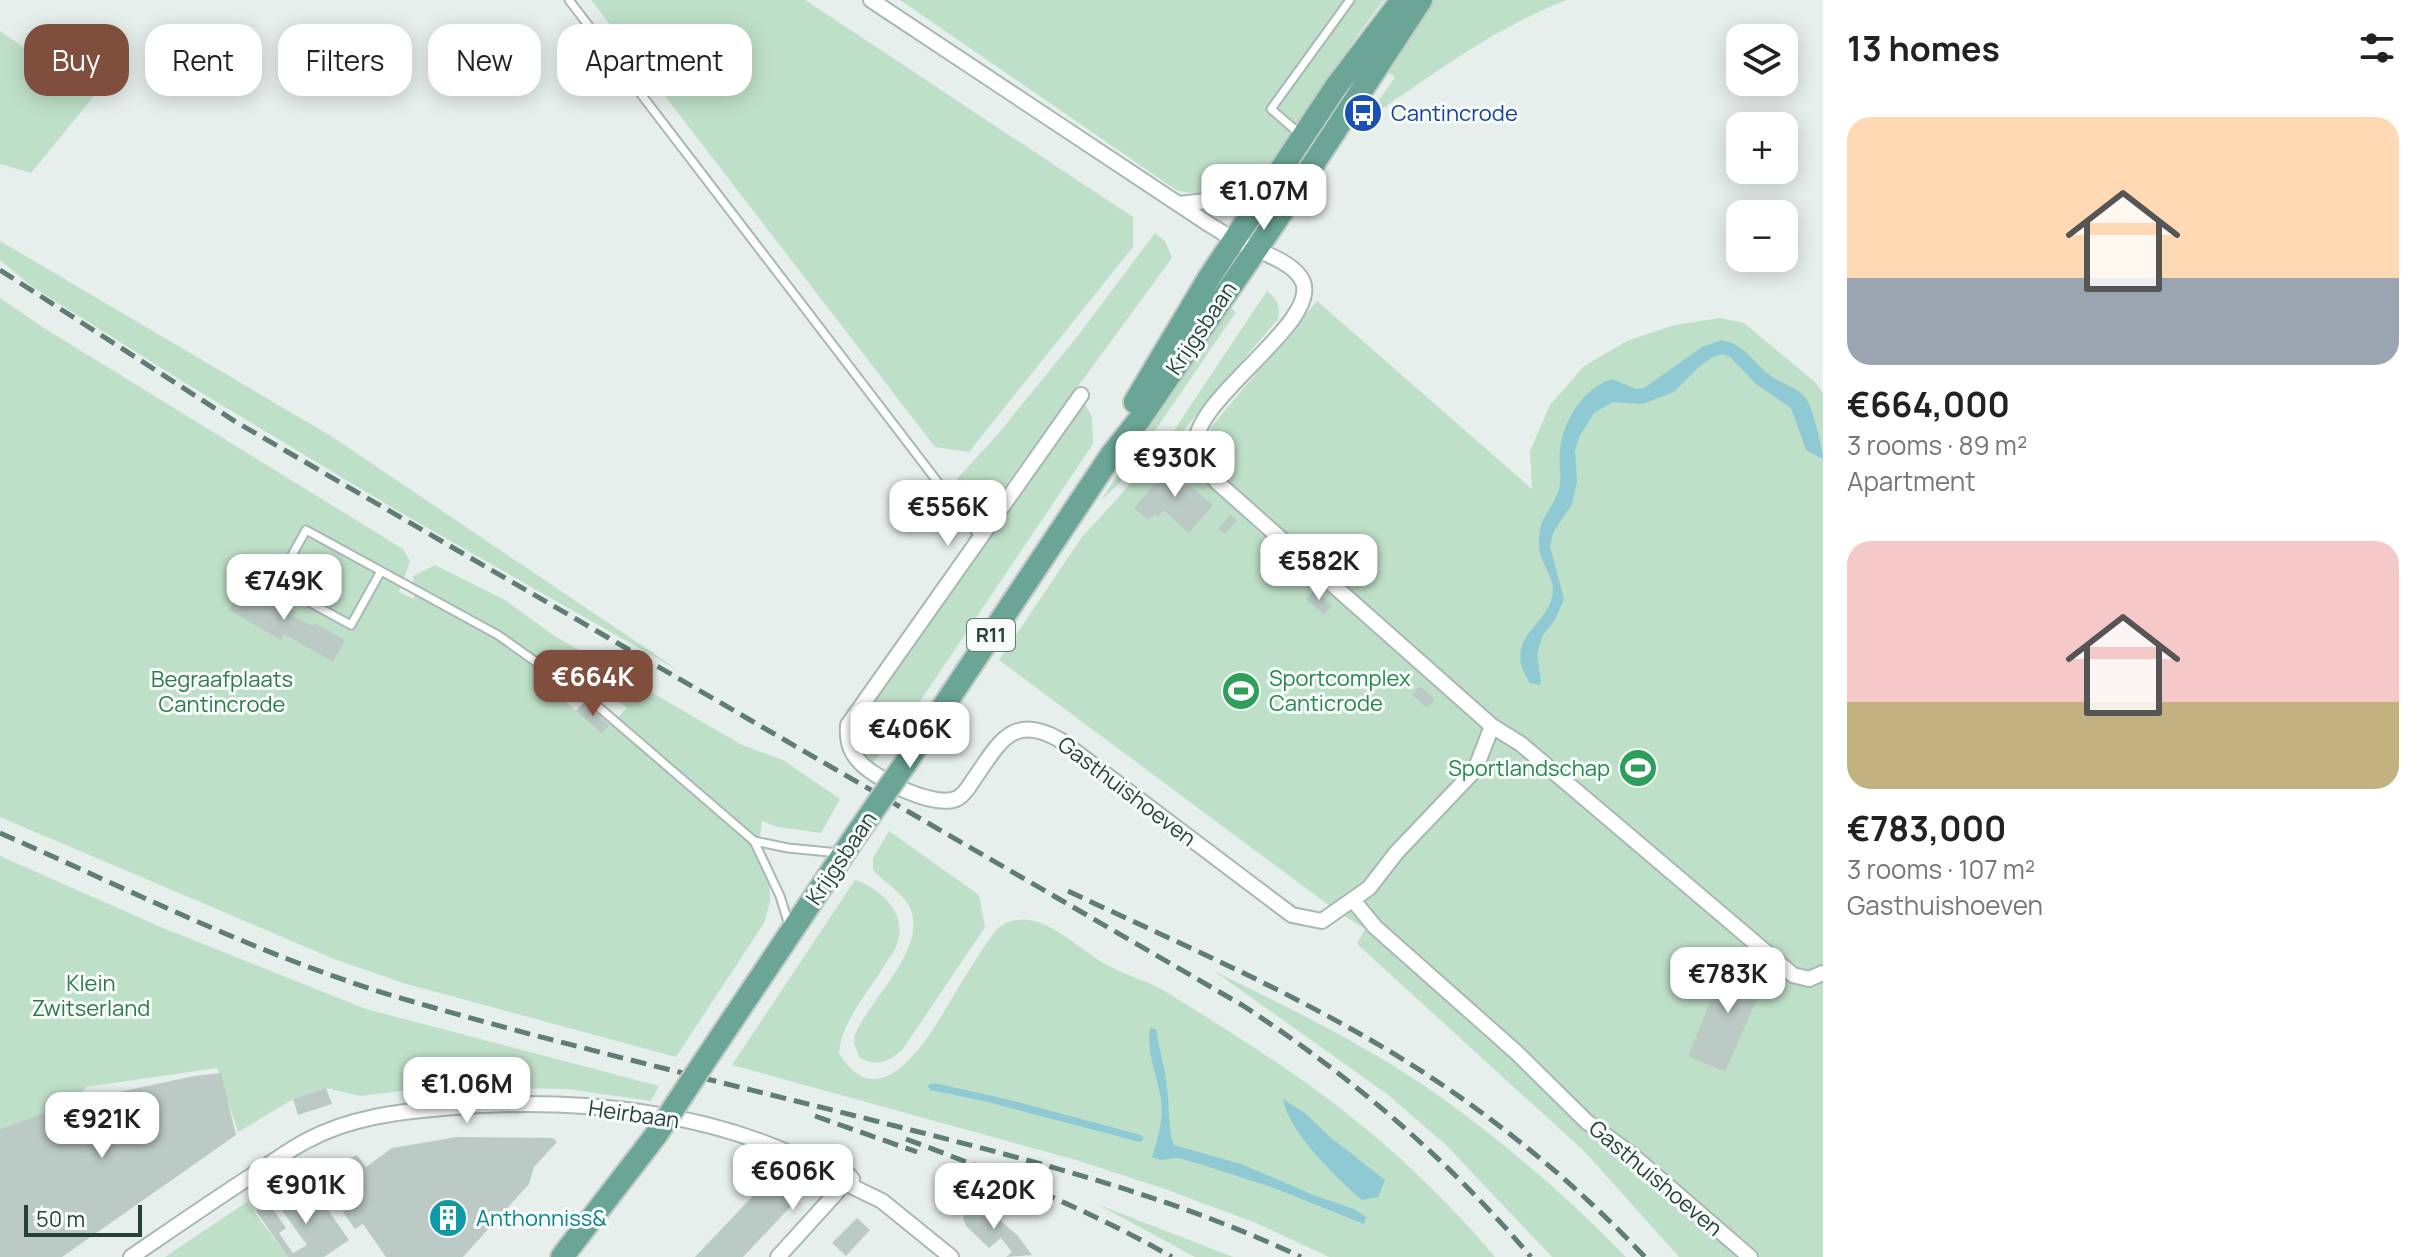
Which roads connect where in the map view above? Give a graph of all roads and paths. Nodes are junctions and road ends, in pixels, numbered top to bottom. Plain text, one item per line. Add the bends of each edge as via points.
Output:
1 (569, 0) edge
2 (871, 0) edge
3 (1350, 0) edge
4 (1402, 0) edge
5 (1421, 0) edge
6 (1303, 137) junction
7 (1282, 169) junction
8 (1178, 204) junction
9 (1245, 245) junction
10 (1081, 395) dead end
11 (979, 536) junction
12 (381, 571) junction
13 (1492, 726) junction
14 (754, 841) junction
15 (849, 846) junction
16 (1353, 900) junction
17 (791, 933) junction
18 (1823, 973) edge
19 (831, 1174) junction
20 (851, 1186) junction
21 (837, 1192) junction
22 (131, 1257) edge
23 (562, 1257) edge
24 (778, 1257) edge
25 (951, 1257) edge
26 (1750, 1257) edge

1 - 11 lane
2 - 8 street
3 - 6 lane via 1271,109
4 - 6 main road, Krijgsbaan / R11
5 - 9 main road, Krijgsbaan / R11
6 - 7 main road, Krijgsbaan / R11
7 - 8 street via 1236,198
7 - 9 main road, Krijgsbaan / R11
8 - 9 street
9 - 13 street via 1295,272 1303,281 1304,298 1209,413 1196,436 1198,457 1217,482
9 - 15 main road, Krijgsbaan / R11, bridge via 1139,420
10 - 11 street
11 - 16 street, Gasthuishoeven via 848,725 848,743 865,767 916,795 956,799 1009,734 1034,728 1060,740 1292,915 1322,921
12 - 12 lane via 306,530 276,584 351,625
12 - 14 lane via 498,635 595,704
13 - 16 street, Gasthuishoeven via 1475,770
13 - 18 street via 1521,744 1793,975 1809,979
14 - 15 lane via 821,850
14 - 17 lane
15 - 17 main road, Krijgsbaan / R11
16 - 26 street, Gasthuishoeven via 1375,927 1587,1122
17 - 23 main road, Krijgsbaan / R11, bridge via 656,1135
19 - 20 street via 843,1169
19 - 21 street via 831,1188
19 - 22 street, Heirbaan via 746,1137 634,1112 527,1104 416,1110 348,1123 307,1140
20 - 21 street
20 - 25 street via 882,1201
21 - 24 street

